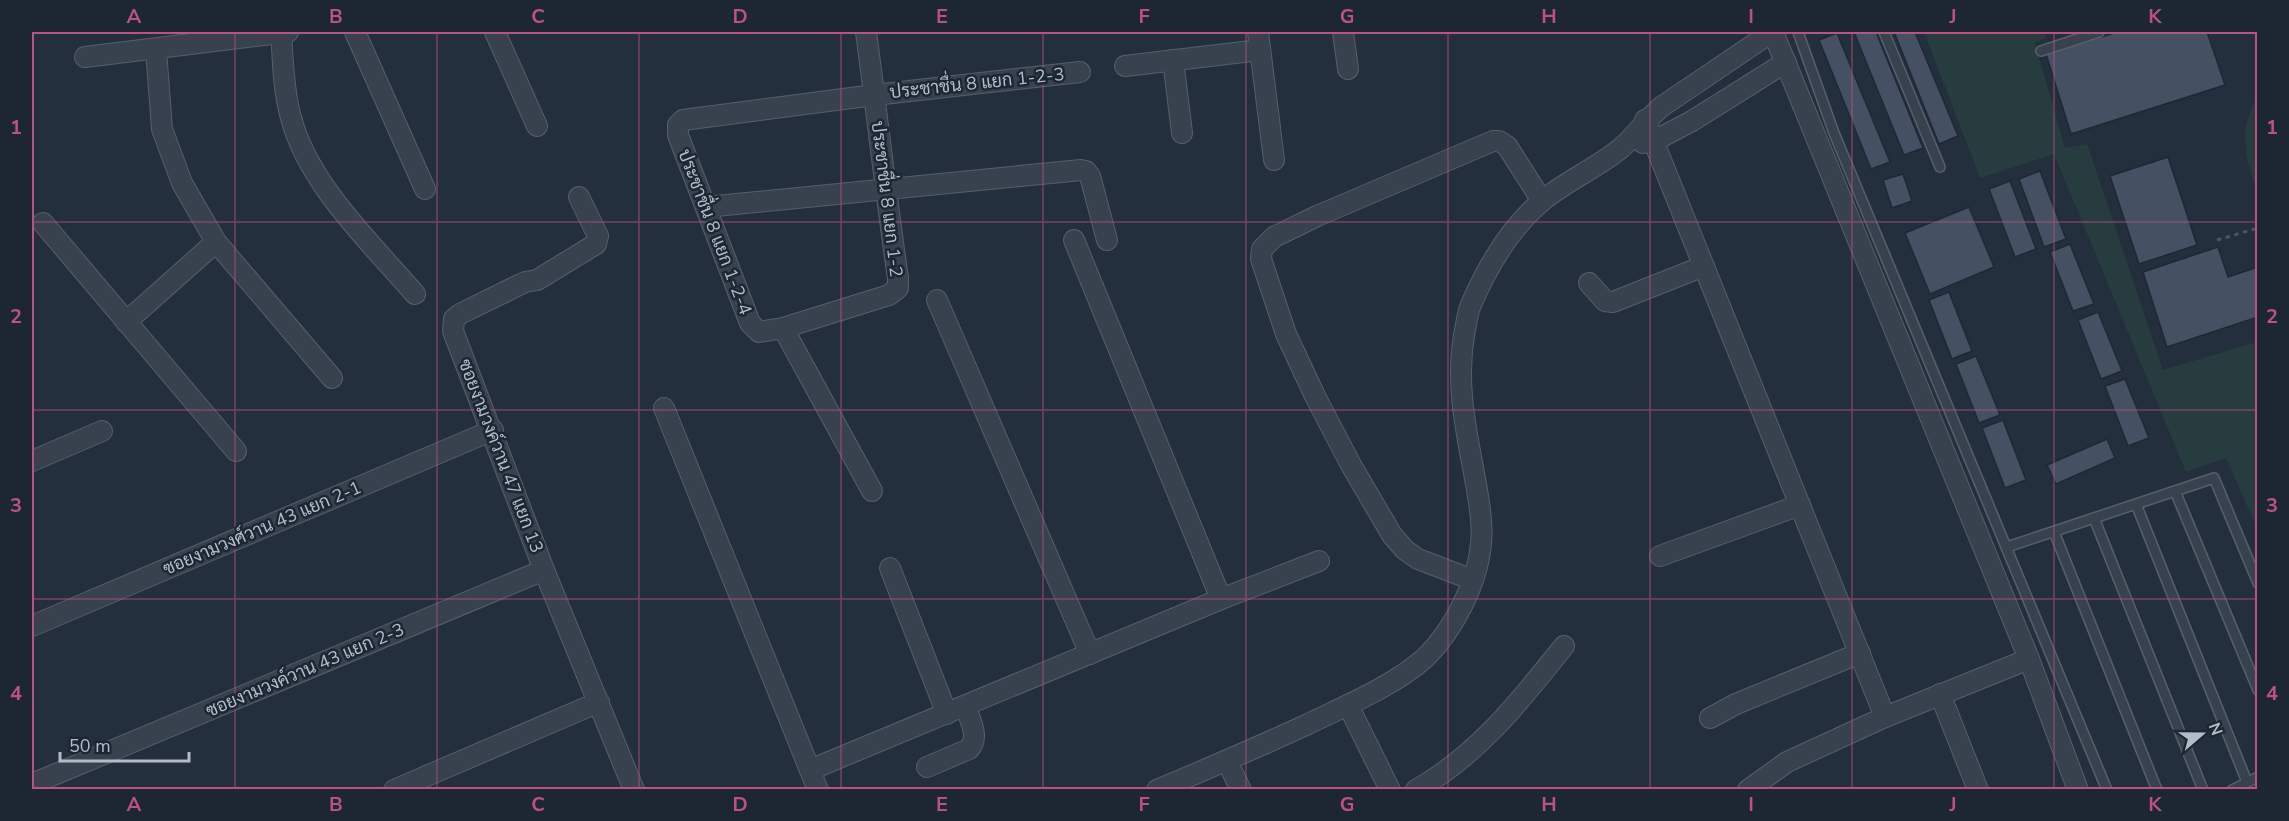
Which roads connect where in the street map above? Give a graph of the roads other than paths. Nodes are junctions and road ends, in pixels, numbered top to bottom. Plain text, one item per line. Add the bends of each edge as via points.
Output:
1 (281, 32) edge
2 (288, 32) edge
3 (355, 32) edge
4 (495, 32) edge
5 (866, 32) edge
6 (1343, 32) edge
7 (1772, 32) edge
8 (1798, 32) edge
9 (1884, 32) edge
10 (2099, 32) edge
11 (1261, 37) edge
12 (156, 50) junction
13 (2041, 51) dead end
14 (85, 57) dead end
15 (1173, 60) junction
16 (1786, 62) junction
17 (1125, 66) dead end
18 (1348, 69) dead end
19 (1080, 72) dead end
20 (874, 94) junction
21 (1645, 120) junction
22 (537, 126) dead end
23 (1182, 133) dead end
24 (1654, 141) junction
25 (1623, 147) junction
26 (1274, 160) dead end
27 (1940, 167) dead end
28 (425, 189) dead end
29 (885, 190) junction
30 (579, 197) dead end
31 (1542, 201) junction
32 (706, 207) junction
33 (43, 223) dead end
34 (1074, 240) dead end
35 (1107, 240) dead end
36 (216, 242) junction
37 (1704, 266) junction
38 (1589, 283) dead end
39 (415, 294) dead end
40 (938, 300) dead end
41 (126, 322) junction
42 (750, 323) joint
43 (783, 328) junction
44 (332, 378) dead end
45 (664, 408) dead end
46 (493, 430) junction
47 (102, 431) dead end
48 (237, 451) dead end
49 (32, 461) edge
50 (872, 491) dead end
51 (2175, 491) junction
52 (2136, 504) junction
53 (1800, 505) junction
54 (2094, 518) junction
55 (2054, 532) junction
56 (2007, 548) junction
57 (1660, 556) dead end
58 (1319, 561) dead end
59 (890, 568) dead end
60 (544, 570) junction
61 (1473, 580) junction
62 (2258, 583) edge
63 (1221, 599) junction
64 (32, 626) edge
65 (1564, 646) dead end
66 (1860, 653) junction
67 (1090, 654) junction
68 (2029, 659) junction
69 (2258, 690) edge
70 (1940, 694) junction
71 (599, 702) junction
72 (1348, 705) junction
73 (966, 707) junction
74 (947, 714) junction
75 (1885, 717) junction
76 (1710, 718) dead end
77 (1227, 761) junction
78 (927, 767) dead end
79 (810, 770) junction
80 (2258, 777) edge
81 (2247, 782) junction
82 (32, 784) edge
83 (394, 789) edge
84 (634, 789) edge
85 (818, 789) edge
86 (1157, 789) edge
87 (1241, 789) edge
88 (1390, 789) edge
89 (1416, 789) edge
90 (1748, 789) edge
91 (1978, 789) edge
92 (2078, 789) edge
93 (2107, 789) edge
94 (2157, 789) edge
95 (2203, 789) edge
96 (2232, 789) edge

1 - 2 street
1 - 12 street
1 - 39 street via 290,114 300,144 340,207
3 - 28 street
4 - 22 street
5 - 20 street, ประชาชื่น 8 แยก 1-2
6 - 18 street
7 - 16 street
7 - 21 street
8 - 56 lane via 1834,133
9 - 27 lane
10 - 13 lane
11 - 15 street
11 - 26 street
12 - 14 street
12 - 36 street via 162,129 182,183
15 - 17 street
15 - 23 street
16 - 24 street
16 - 68 street
19 - 20 street, ประชาชื่น 8 แยก 1-2-3
20 - 29 street, ประชาชื่น 8 แยก 1-2
20 - 32 street, ประชาชื่น 8 แยก 1-2-4 via 683,120 678,125 678,135
21 - 24 street
21 - 25 street
24 - 25 street
24 - 37 street
25 - 31 street
29 - 32 street
29 - 35 street via 1086,171
29 - 43 street, ประชาชื่น 8 แยก 1-2 via 898,288 889,295
30 - 46 street, ซอยงามวงค์วาน 47 แยก 13 via 598,236 596,244 537,280 525,282 454,320 453,331
31 - 61 street via 1505,242 1469,310 1461,354 1461,402 1482,544
31 - 61 street via 1507,146 1493,141 1317,216 1274,237 1262,249 1261,259 1286,334 1341,445 1392,535 1418,559
32 - 42 street, ประชาชื่น 8 แยก 1-2-4
33 - 41 street
34 - 63 street
36 - 41 street
36 - 44 street
37 - 38 street via 1612,302 1605,301
37 - 53 street
40 - 67 street
41 - 48 street
42 - 43 street, ประชาชื่น 8 แยก 1-2 via 759,332
43 - 50 street
45 - 79 street
46 - 60 street, ซอยงามวงค์วาน 47 แยก 13
46 - 64 street, ซอยงามวงศ์วาน 43 แยก 2-1
47 - 49 street
51 - 52 lane
51 - 62 lane via 2214,478
51 - 69 lane
52 - 54 lane
52 - 81 lane
53 - 57 street
53 - 66 street
54 - 55 lane
54 - 95 lane
55 - 56 lane
55 - 94 lane
56 - 93 lane
58 - 63 street
59 - 74 street
60 - 71 street, ซอยงามวงค์วาน 47 แยก 13
60 - 82 street, ซอยงามวงค์วาน 43 แยก 2-3
61 - 72 street via 1443,638 1425,657
63 - 67 street
65 - 89 street via 1491,733 1437,778
66 - 75 street
66 - 76 street
67 - 73 street
68 - 70 street
68 - 92 street
70 - 75 street
70 - 91 street
71 - 83 street
71 - 84 street, ซอยงามวงค์วาน 47 แยก 13
72 - 77 street
72 - 88 street
73 - 74 street
73 - 78 street via 974,743 969,749
74 - 79 street
75 - 90 street via 1787,762
77 - 86 street
77 - 87 street
79 - 85 street
80 - 81 lane
81 - 96 lane

